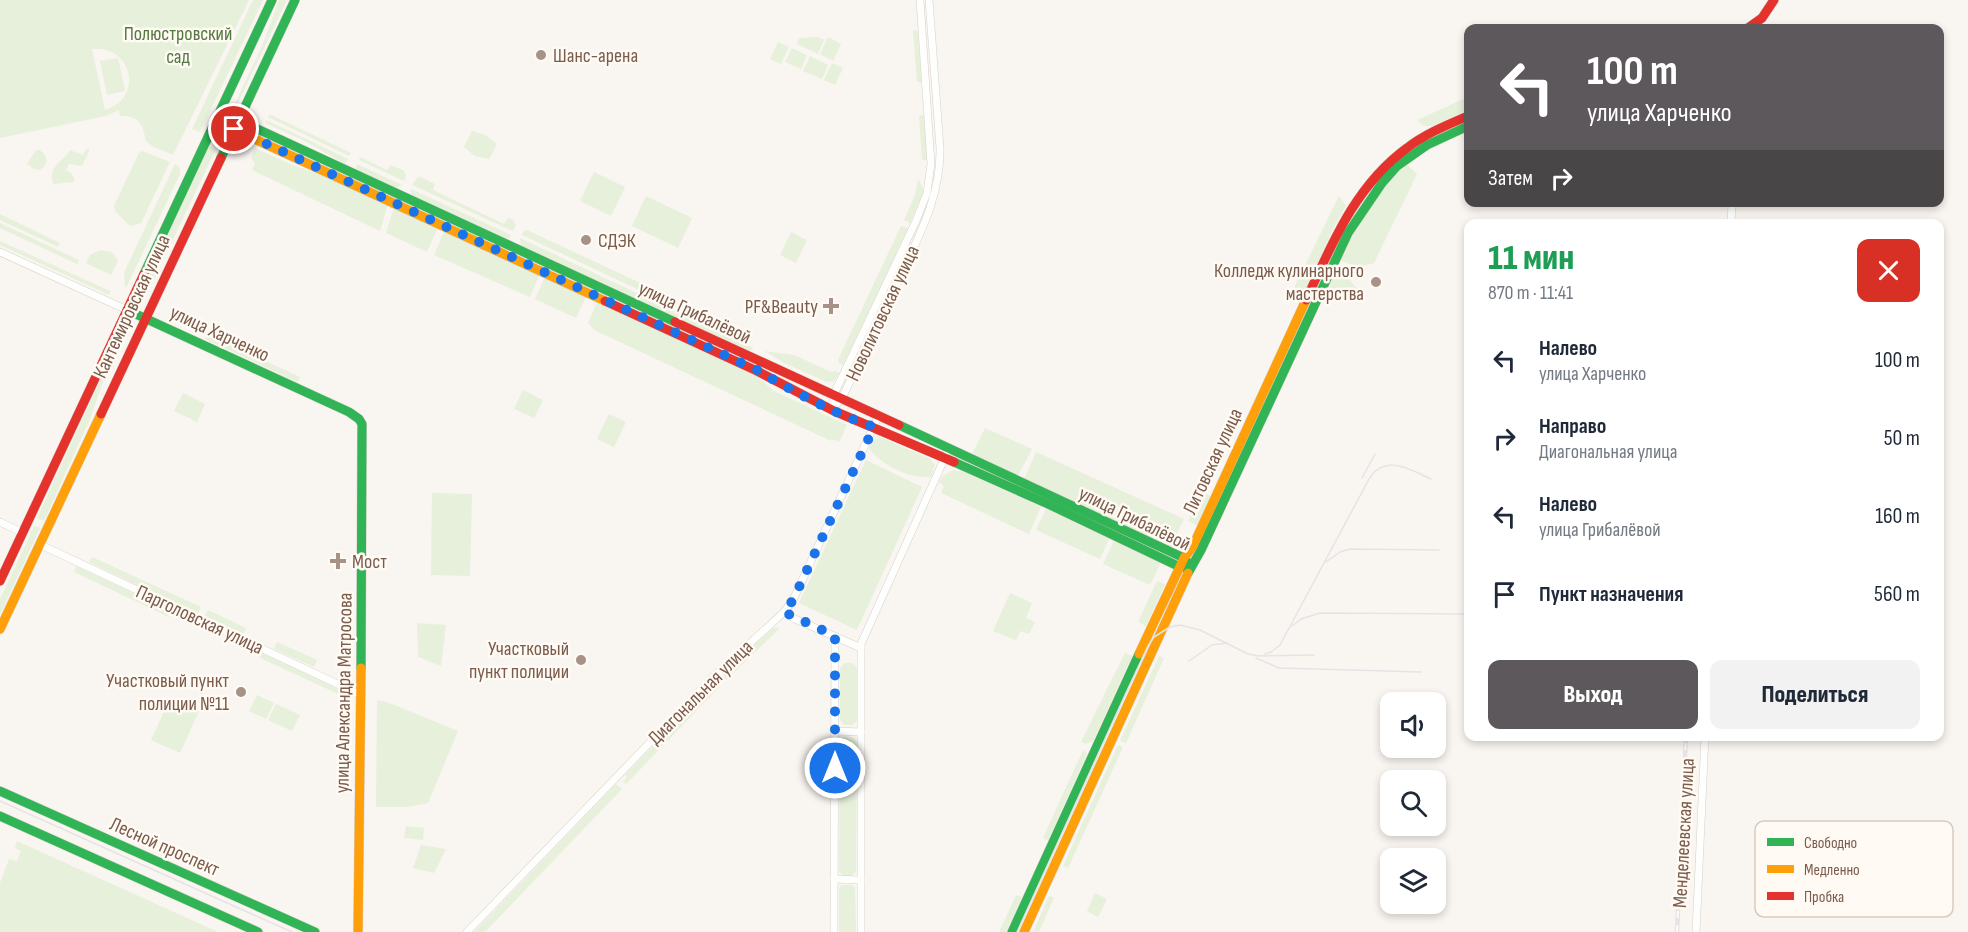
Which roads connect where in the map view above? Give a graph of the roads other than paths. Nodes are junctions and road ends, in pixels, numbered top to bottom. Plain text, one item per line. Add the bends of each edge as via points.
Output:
1 (272, 0) edge
2 (295, 0) edge
3 (920, 0) edge
4 (929, 0) edge
5 (1774, 0) edge
6 (1754, 24) edge
7 (217, 116) junction
8 (1464, 118) edge
9 (238, 120) junction
10 (1464, 128) edge
11 (234, 129) junction
12 (0, 252) edge
13 (127, 310) junction
14 (145, 318) junction
15 (838, 396) junction
16 (832, 410) junction
17 (879, 415) junction
18 (359, 419) joint
19 (874, 427) junction
20 (946, 454) junction
21 (0, 522) edge
22 (23, 533) junction
23 (39, 544) junction
24 (1182, 563) junction
25 (1191, 567) junction
26 (0, 581) edge
27 (784, 612) junction
28 (0, 629) edge
29 (835, 636) junction
30 (861, 648) junction
31 (361, 695) junction
32 (836, 731) junction
33 (861, 732) junction
34 (1705, 741) edge
35 (0, 791) edge
36 (0, 816) edge
37 (834, 879) junction
38 (861, 880) junction
39 (258, 932) edge
40 (315, 932) edge
41 (358, 932) edge
42 (467, 932) edge
43 (834, 932) edge
44 (861, 932) edge
45 (1012, 932) edge
46 (1024, 932) edge
47 (1696, 932) edge

1 - 7 street, Кантемировская улица
2 - 9 street, Кантемировская улица
3 - 15 street, Новолитовская улица via 931,148 927,193
4 - 15 street, Новолитовская улица via 939,181 924,225
5 - 6 street
7 - 9 street, улица Грибалёвой
7 - 11 street, улица Грибалёвой
7 - 13 street, Кантемировская улица
8 - 24 street, Литовская улица via 1406,147 1374,177 1355,202 1323,261
9 - 11 street, Кантемировская улица
9 - 15 street, улица Грибалёвой
10 - 25 street, Литовская улица via 1397,166 1353,224
11 - 14 street, Кантемировская улица
11 - 16 street, улица Грибалёвой via 757,370
12 - 13 street, улица Харченко
13 - 14 street, улица Харченко
13 - 22 street, Кантемировская улица
14 - 18 street, улица Харченко
14 - 23 street, Кантемировская улица
15 - 16 street, Новолитовская улица
15 - 17 street, улица Грибалёвой
16 - 19 street, улица Грибалёвой
17 - 19 street, Диагональная улица
17 - 20 street, улица Грибалёвой via 937,442
18 - 31 street, улица Александра Матросова via 363,429
19 - 20 street, улица Грибалёвой
19 - 27 street, Диагональная улица
20 - 24 street, улица Грибалёвой
20 - 30 street
21 - 22 street
22 - 26 street, Кантемировская улица
23 - 28 street, Кантемировская улица
23 - 31 street, Парголовская улица
24 - 25 street, улица Грибалёвой
24 - 45 street, Литовская улица
25 - 46 street, Литовская улица
27 - 29 street
27 - 42 street, Диагональная улица via 713,676
29 - 30 street
29 - 32 street
30 - 33 street
31 - 41 street, улица Александра Матросова
32 - 33 street
32 - 37 street
33 - 38 street
34 - 47 street, Менделеевская улица
35 - 40 street, Лесной проспект
36 - 39 street, Лесной проспект
37 - 38 street
37 - 43 street
38 - 44 street

